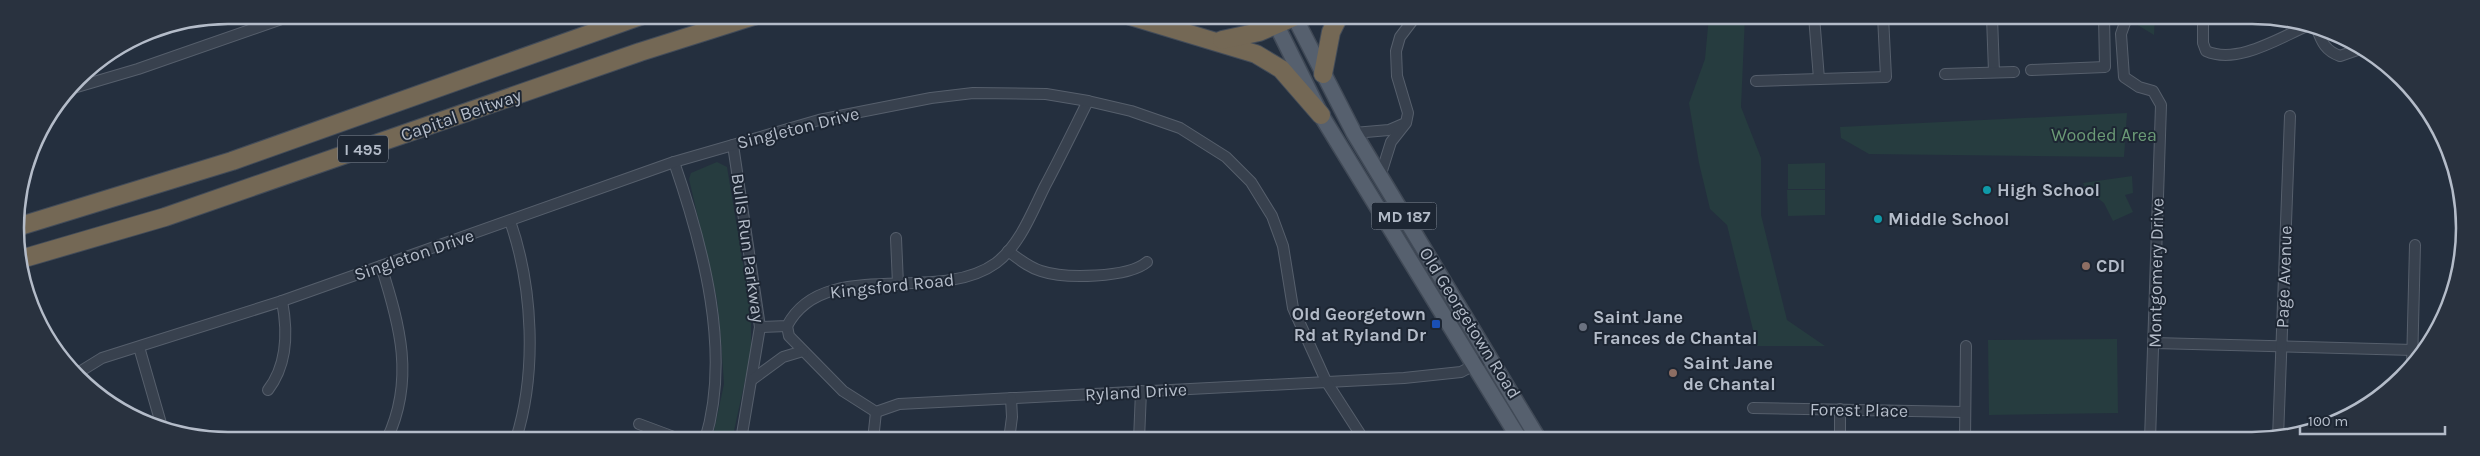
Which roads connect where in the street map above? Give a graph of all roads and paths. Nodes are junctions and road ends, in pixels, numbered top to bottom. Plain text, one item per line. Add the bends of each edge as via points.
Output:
1 (267, 24) edge
2 (617, 24) edge
3 (731, 24) edge
4 (1158, 24) edge
5 (1266, 24) edge
6 (1276, 24) edge
7 (1299, 24) edge
8 (1335, 24) edge
9 (1410, 24) edge
10 (1815, 24) edge
11 (1883, 24) edge
12 (1992, 24) edge
13 (2104, 24) edge
14 (2125, 24) edge
15 (2203, 24) edge
16 (2299, 30) edge
17 (2319, 35) edge
18 (1216, 41) junction
19 (2354, 51) edge
20 (2031, 70) dead end
21 (1994, 72) junction
22 (2014, 72) dead end
23 (1323, 74) junction
24 (1945, 74) dead end
25 (1819, 79) junction
26 (1756, 81) dead end
27 (83, 85) edge
28 (1088, 101) junction
29 (1321, 115) junction
30 (2290, 116) dead end
31 (1406, 122) junction
32 (1354, 133) junction
33 (733, 145) junction
34 (674, 162) junction
35 (1380, 177) junction
36 (510, 221) junction
37 (24, 225) edge
38 (896, 238) dead end
39 (2414, 245) dead end
40 (1008, 251) junction
41 (26, 258) edge
42 (1147, 262) dead end
43 (381, 266) junction
44 (898, 284) junction
45 (282, 301) junction
46 (787, 326) junction
47 (760, 328) junction
48 (2154, 343) junction
49 (1966, 346) dead end
50 (139, 347) junction
51 (2282, 347) junction
52 (2412, 350) junction
53 (802, 351) junction
54 (2412, 355) edge
55 (1489, 357) junction
56 (1474, 365) junction
57 (82, 370) edge
58 (753, 379) junction
59 (1326, 381) junction
60 (268, 390) dead end
61 (1141, 392) junction
62 (1011, 398) junction
63 (1753, 408) dead end
64 (1840, 409) junction
65 (876, 412) junction
66 (1965, 412) junction
67 (160, 420) edge
68 (639, 424) dead end
69 (2278, 431) edge
70 (390, 432) edge
71 (517, 432) edge
72 (660, 432) edge
73 (707, 432) edge
74 (743, 432) edge
75 (874, 432) edge
76 (1011, 432) edge
77 (1139, 432) edge
78 (1359, 432) edge
79 (1515, 432) edge
80 (1534, 432) edge
81 (1840, 432) edge
82 (1965, 432) edge
83 (2150, 432) edge

1 - 27 street
2 - 37 highway, Capital Beltway / I 495 via 232,161
3 - 41 highway, Capital Beltway / I 495 via 640,52 166,217
4 - 18 highway
5 - 18 highway via 1242,37
6 - 29 main road, Old Georgetown Road / MD 187
7 - 23 main road, Old Georgetown Road / MD 187
8 - 23 highway
9 - 31 street via 1400,37 1396,51 1397,76 1408,113
10 - 25 street
11 - 25 street via 1886,77
12 - 21 street
13 - 20 street via 2105,67
14 - 48 street, Montgomery Drive via 2121,34 2124,77 2152,91 2161,105
15 - 16 street via 2203,43 2206,51 2214,54 2247,51
17 - 19 street via 2330,53 2340,56
18 - 29 highway via 1256,54 1281,69
21 - 22 street
21 - 24 street
23 - 32 main road, Old Georgetown Road / MD 187
25 - 26 street
28 - 33 street, Singleton Drive via 1046,94 973,92 819,120
28 - 40 street, Kingsford Road via 1024,229
28 - 59 street, Singleton Drive via 1131,111 1180,128 1226,156 1251,182 1272,216 1283,246 1293,308
29 - 56 main road, Old Georgetown Road / MD 187
30 - 51 street, Page Avenue
31 - 32 street via 1390,130
31 - 35 street via 1391,142
32 - 35 main road, Old Georgetown Road / MD 187
33 - 34 street, Singleton Drive
33 - 47 street, Bulls Run Parkway
34 - 36 street, Singleton Drive
34 - 73 street via 705,267 714,327 715,393
35 - 55 main road, Old Georgetown Road / MD 187
36 - 43 street, Singleton Drive
36 - 71 street via 528,294 530,334 526,392
38 - 44 street
39 - 52 street
40 - 42 street via 1028,266 1061,275 1128,272
40 - 44 street, Kingsford Road via 984,270 960,280
43 - 45 street, Singleton Drive
43 - 70 street via 402,340 403,378
44 - 46 street, Kingsford Road via 825,292 798,308
45 - 50 street, Singleton Drive
45 - 60 street via 285,356
46 - 47 street
46 - 53 street via 789,336
47 - 58 street, Bulls Run Parkway
48 - 51 street
48 - 83 street, Montgomery Drive
49 - 66 street
50 - 57 street, Singleton Drive via 102,358
50 - 67 street
51 - 52 street
51 - 69 street, Page Avenue
52 - 54 street
53 - 58 street via 783,357
53 - 65 street via 843,391
55 - 56 street, Ryland Drive
55 - 80 main road, Old Georgetown Road / MD 187
56 - 59 street, Ryland Drive via 1460,372
56 - 79 main road, Old Georgetown Road / MD 187
58 - 74 street, Bulls Run Parkway
59 - 61 street, Ryland Drive
59 - 78 street, Singleton Drive
61 - 62 street, Ryland Drive
61 - 77 street
62 - 65 street, Ryland Drive via 899,404
62 - 76 street
63 - 64 street, Forest Place
64 - 66 street, Forest Place
64 - 81 street
65 - 75 street
66 - 82 street
68 - 72 street

